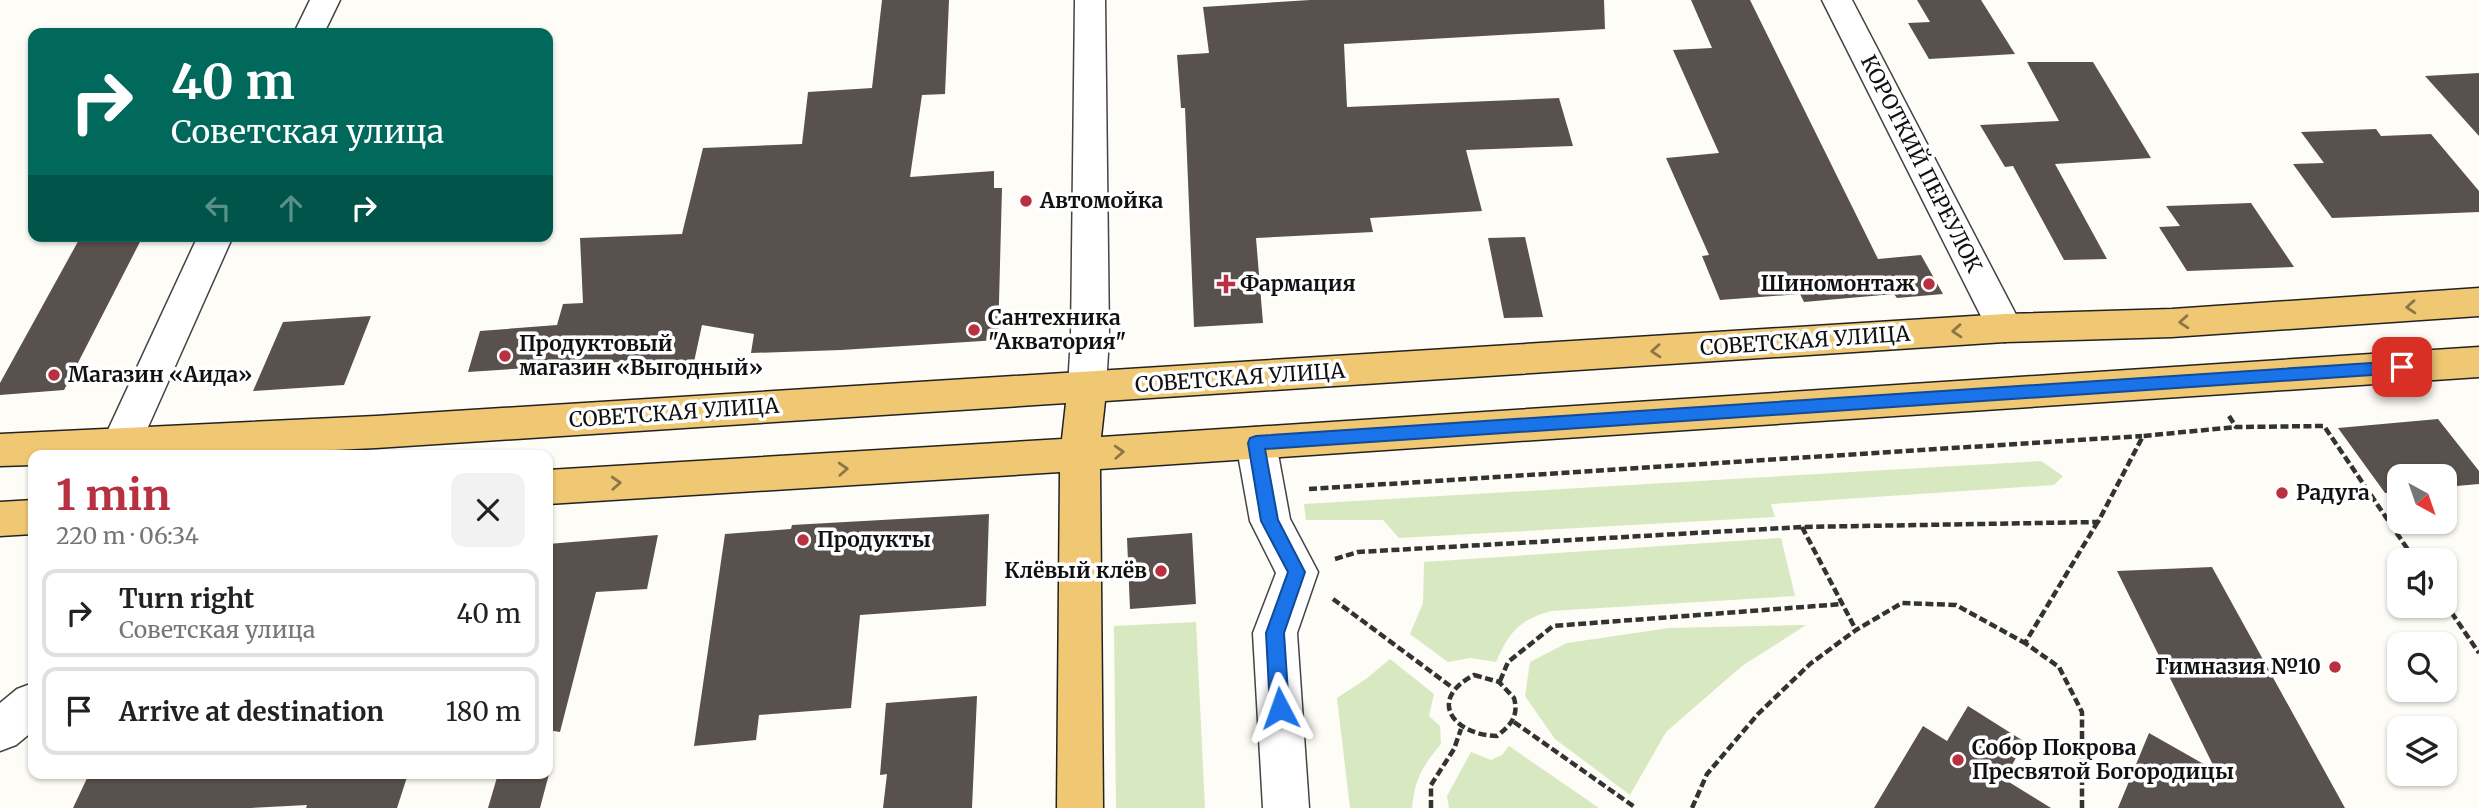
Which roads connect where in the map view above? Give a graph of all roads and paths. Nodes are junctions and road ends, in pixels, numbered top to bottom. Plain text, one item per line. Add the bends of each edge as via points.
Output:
1 (324, 0) edge
2 (1090, 0) edge
3 (1837, 0) edge
4 (311, 28) edge
5 (213, 242) edge
6 (2479, 302) edge
7 (2005, 328) junction
8 (2479, 362) edge
9 (2206, 380) junction
10 (1087, 387) junction
11 (2236, 427) junction
12 (2143, 436) junction
13 (122, 443) junction
14 (1256, 443) junction
15 (0, 450) edge
16 (1080, 454) junction
17 (553, 487) edge
18 (1265, 492) junction
19 (28, 517) edge
20 (0, 519) edge
21 (2098, 522) junction
22 (1802, 527) junction
23 (2407, 548) edge
24 (1297, 572) junction
25 (1843, 604) junction
26 (2455, 618) edge
27 (1856, 630) junction
28 (2025, 643) junction
29 (2479, 653) edge
30 (1500, 681) junction
31 (1453, 688) junction
32 (28, 708) edge
33 (1513, 722) junction
34 (1461, 729) junction
35 (0, 730) edge
36 (1080, 808) edge
37 (1286, 808) edge
38 (1431, 808) edge
39 (1636, 808) edge
40 (1692, 808) edge
41 (2082, 808) edge

1 - 4 street
2 - 10 street
3 - 7 street, КОРОТКИЙ ПЕРЕУЛОК
5 - 13 street
6 -> 7 main road, СОВЕТСКАЯ УЛИЦА via 2172,323
7 -> 10 main road, СОВЕТСКАЯ УЛИЦА
8 - 9 main road
9 - 11 path
9 - 14 main road
10 - 13 main road, СОВЕТСКАЯ УЛИЦА via 376,432
10 - 16 main road
11 - 12 path
11 - 23 path via 2324,426
12 - 18 path
12 - 21 path
13 - 15 main road, СОВЕТСКАЯ УЛИЦА
16 -> 14 main road
14 - 18 street
17 -> 16 main road
16 - 36 main road
18 - 24 street via 1270,521
19 - 20 main road
21 - 22 path
21 - 28 path
22 - 24 path via 1358,552
22 - 25 path
24 - 31 path
24 - 37 street via 1275,633
25 - 27 path
25 - 30 path via 1553,626 1508,662
26 - 29 path
27 - 28 path via 1902,603 1956,604
27 - 40 path via 1810,664 1758,714 1707,774
28 - 41 path via 2059,667 2082,712
30 - 31 path via 1474,675
30 - 33 path via 1514,700
31 - 34 path via 1449,709
32 - 35 street
33 - 34 path via 1497,736 1472,735
33 - 39 path
34 - 38 path via 1431,785

